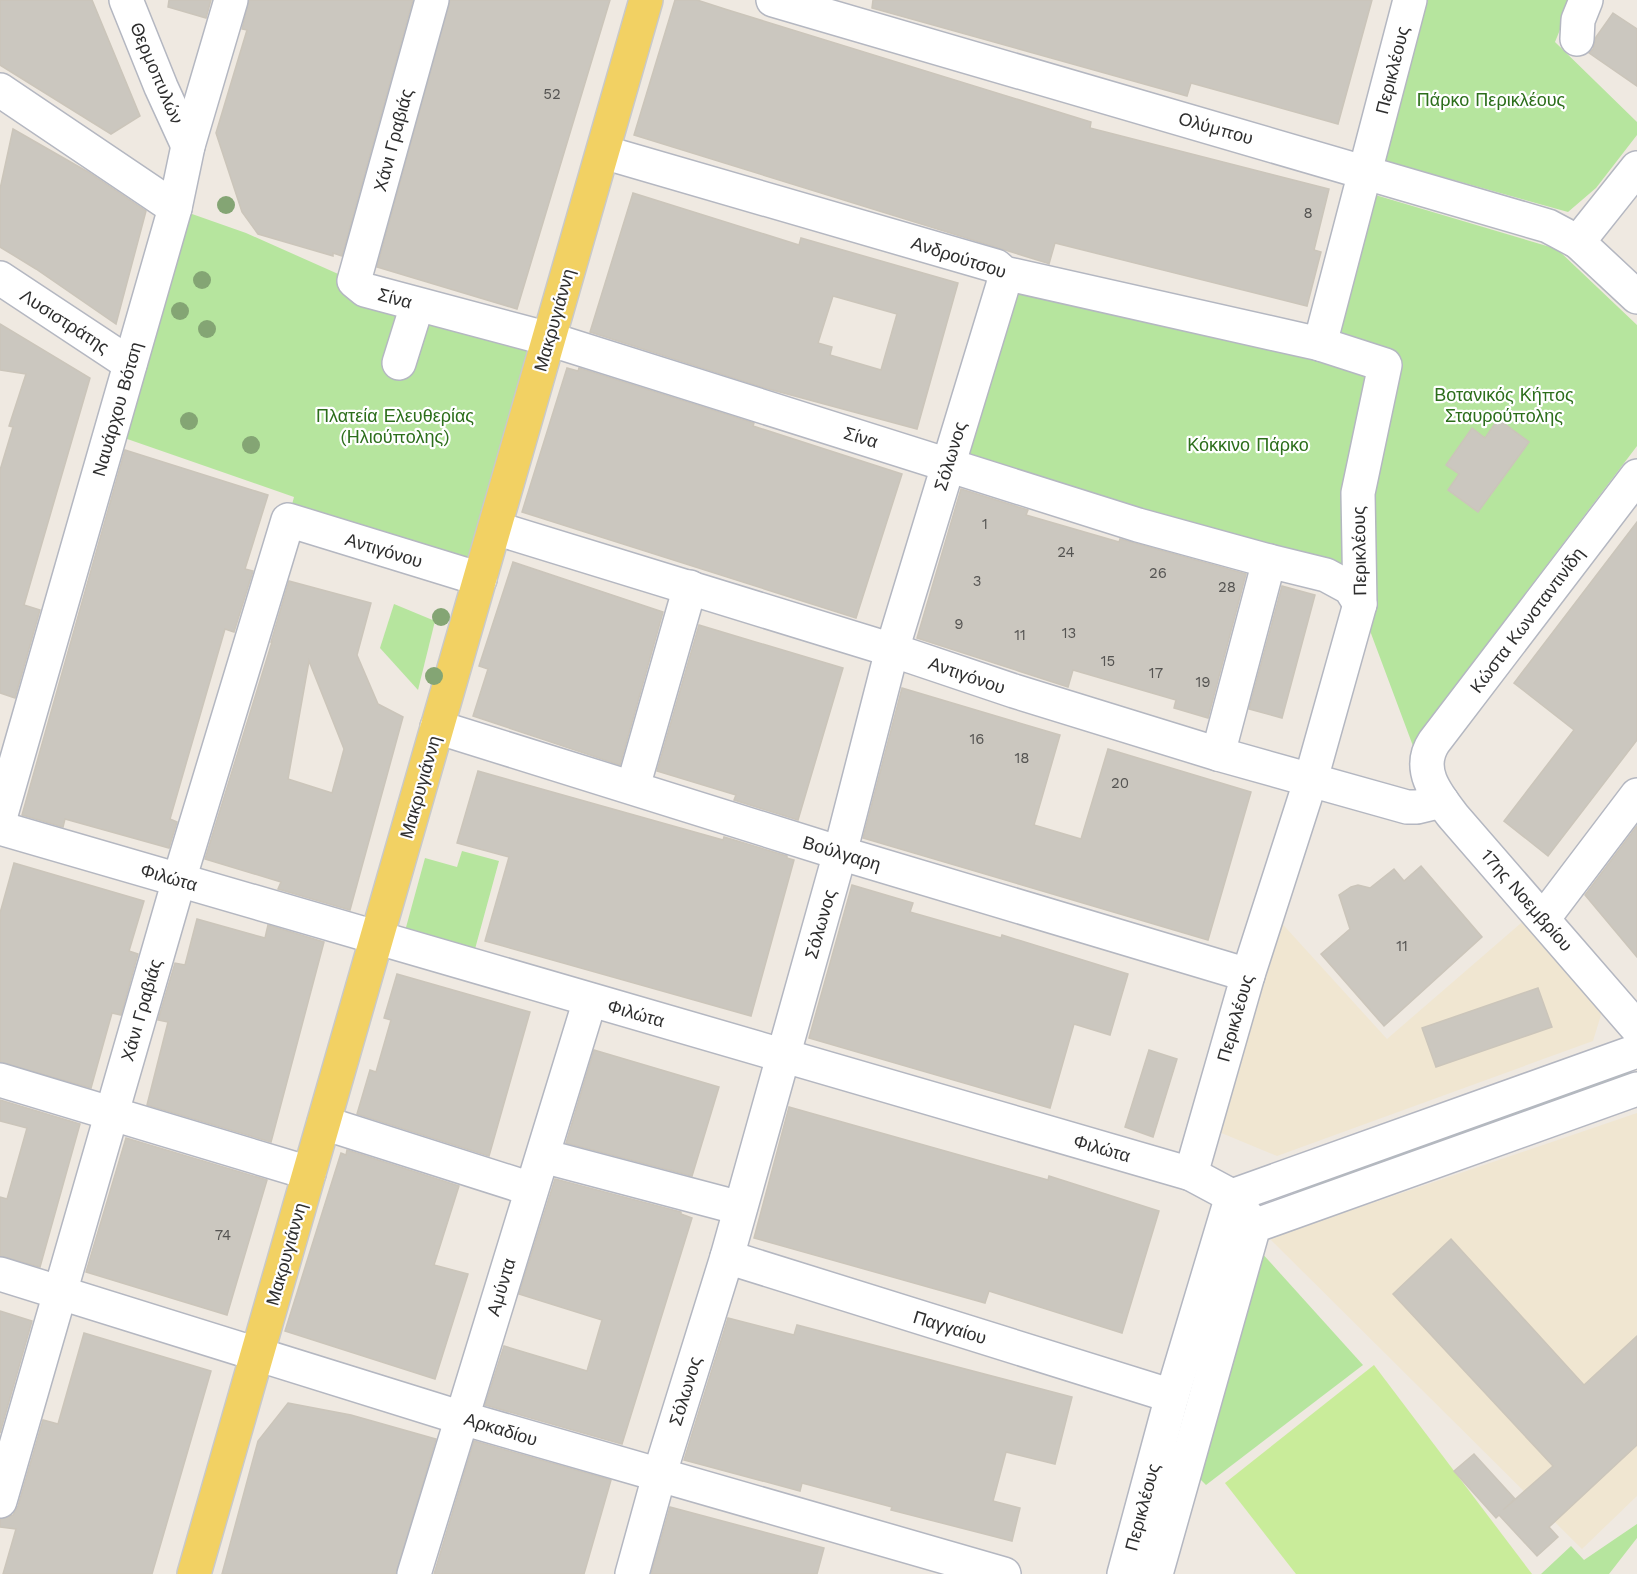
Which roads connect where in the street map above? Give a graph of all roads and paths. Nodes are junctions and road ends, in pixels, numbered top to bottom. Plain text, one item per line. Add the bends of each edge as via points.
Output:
1 (126, 0) edge
2 (231, 0) edge
3 (432, 0) edge
4 (646, 0) edge
5 (773, 0) edge
6 (1410, 0) edge
7 (1586, 0) edge
8 (1577, 39) dead end
9 (2, 101) edge
10 (188, 146) junction
11 (603, 152) junction
12 (1637, 168) edge
13 (1366, 172) junction
14 (175, 208) junction
15 (1578, 242) junction
16 (1004, 273) junction
17 (0, 278) edge
18 (354, 281) joint
19 (1637, 297) edge
20 (414, 315) dead end
21 (549, 339) junction
22 (1320, 344) junction
23 (399, 363) dead end
24 (130, 364) junction
25 (947, 464) junction
26 (1637, 476) edge
27 (288, 520) joint
28 (495, 528) junction
29 (1269, 561) junction
30 (480, 579) junction
31 (690, 587) junction
32 (1360, 604) junction
33 (892, 650) junction
34 (437, 727) junction
35 (1218, 754) junction
36 (1426, 767) joint
37 (1311, 779) junction
38 (633, 787) junction
39 (1637, 795) edge
40 (1442, 801) junction
41 (0, 818) edge
42 (0, 828) edge
43 (840, 853) junction
44 (178, 880) junction
45 (1543, 919) junction
46 (377, 938) junction
47 (1248, 975) junction
48 (590, 1000) junction
49 (1637, 1028) edge
50 (1637, 1051) edge
51 (782, 1055) junction
52 (0, 1080) edge
53 (1637, 1089) edge
54 (111, 1114) junction
55 (324, 1123) junction
56 (543, 1156) junction
57 (309, 1173) junction
58 (1191, 1174) junction
59 (531, 1189) junction
60 (1232, 1196) junction
61 (740, 1208) junction
62 (1254, 1226) junction
63 (727, 1257) junction
64 (0, 1274) edge
65 (60, 1292) junction
66 (258, 1354) junction
67 (1172, 1396) junction
68 (462, 1418) junction
69 (659, 1476) junction
70 (0, 1501) edge
71 (194, 1574) edge
72 (414, 1574) edge
73 (632, 1574) edge
74 (1004, 1574) edge
75 (1124, 1574) edge
76 (1156, 1574) edge

1 - 10 street, Θερμοπυλών
2 - 10 street, Ναυάρχου Βότση
3 - 18 street, Χάνι Γραβιάς
4 - 11 main road, Μακρυγιάννη
5 - 13 street, Ολύμπου
6 - 13 street, Περικλέους
7 - 8 street via 1578,20
9 - 14 street
10 - 14 street, Ναυάρχου Βότση
11 - 16 street, Ανδρούτσου via 996,266
11 - 21 main road, Μακρυγιάννη
12 - 15 street
13 - 15 street, Ολύμπου via 1548,226
13 - 22 street, Περικλέους
14 - 24 street, Ναυάρχου Βότση
15 - 19 street, Ολύμπου
16 - 22 street, Ανδρούτσου
16 - 25 street, Σόλωνος
17 - 24 street, Λυσιστράτης
18 - 21 street, Σίνα via 365,290
20 - 23 street
21 - 25 street, Σίνα
21 - 28 main road, Μακρυγιάννη
22 - 32 street, Περικλέους via 1385,365 1358,493
24 - 41 street, Ναυάρχου Βότση
25 - 29 street, Σίνα via 1138,525
25 - 33 street, Σόλωνος
26 - 36 street, Κώστα Κωνσταντινίδη via 1434,742 1426,756
27 - 30 street, Αντιγόνου
27 - 44 street, Χάνι Γραβιάς
28 - 30 main road, Μακρυγιάννη
28 - 31 street, Αντιγόνου
29 - 32 street, Σίνα via 1326,575 1350,588
29 - 35 street
30 - 34 main road, Μακρυγιάννη
31 - 33 street, Αντιγόνου
31 - 38 street
32 - 37 street, Περικλέους
33 - 35 street, Αντιγόνου
33 - 43 street, Σόλωνος
34 - 38 street, Βούλγαρη
34 - 46 main road, Μακρυγιάννη
35 - 37 street, Αντιγόνου
36 - 40 street, 17ης Νοεμβρίου
37 - 40 street, Αντιγόνου via 1407,807
37 - 47 street, Περικλέους
38 - 43 street, Βούλγαρη
39 - 45 street
40 - 45 street, 17ης Νοεμβρίου
42 - 44 street, Φιλώτα
43 - 47 street, Βούλγαρη
43 - 51 street, Σόλωνος
44 - 46 street, Φιλώτα
44 - 54 street, Χάνι Γραβιάς
45 - 49 street, 17ης Νοεμβρίου
46 - 48 street, Φιλώτα
46 - 55 main road, Μακρυγιάννη
47 - 58 street, Περικλέους
48 - 51 street, Φιλώτα
48 - 56 street, Αμύντα
50 - 60 street
51 - 58 street, Φιλώτα
51 - 61 street, Σόλωνος
52 - 54 street
53 - 62 street
54 - 57 street
54 - 65 street, Χάνι Γραβιάς
55 - 57 main road, Μακρυγιάννη
55 - 59 street
56 - 59 street, Αμύντα
56 - 61 street
57 - 66 main road, Μακρυγιάννη
58 - 60 street, Φιλώτα
59 - 68 street, Αμύντα
60 - 62 street, Φιλώτα
60 - 67 street, Περικλέους
61 - 63 street, Σόλωνος
62 - 76 street, Περικλέους
63 - 67 street, Παγγαίου
63 - 69 street, Σόλωνος
64 - 65 street, Αρκαδίου
65 - 66 street, Αρκαδίου
65 - 70 street, Χάνι Γραβιάς
66 - 68 street, Αρκαδίου
66 - 71 main road, Μακρυγιάννη
67 - 75 street, Περικλέους
68 - 69 street, Αρκαδίου
68 - 72 street, Αμύντα
69 - 73 street, Σόλωνος
69 - 74 street, Αρκαδίου

